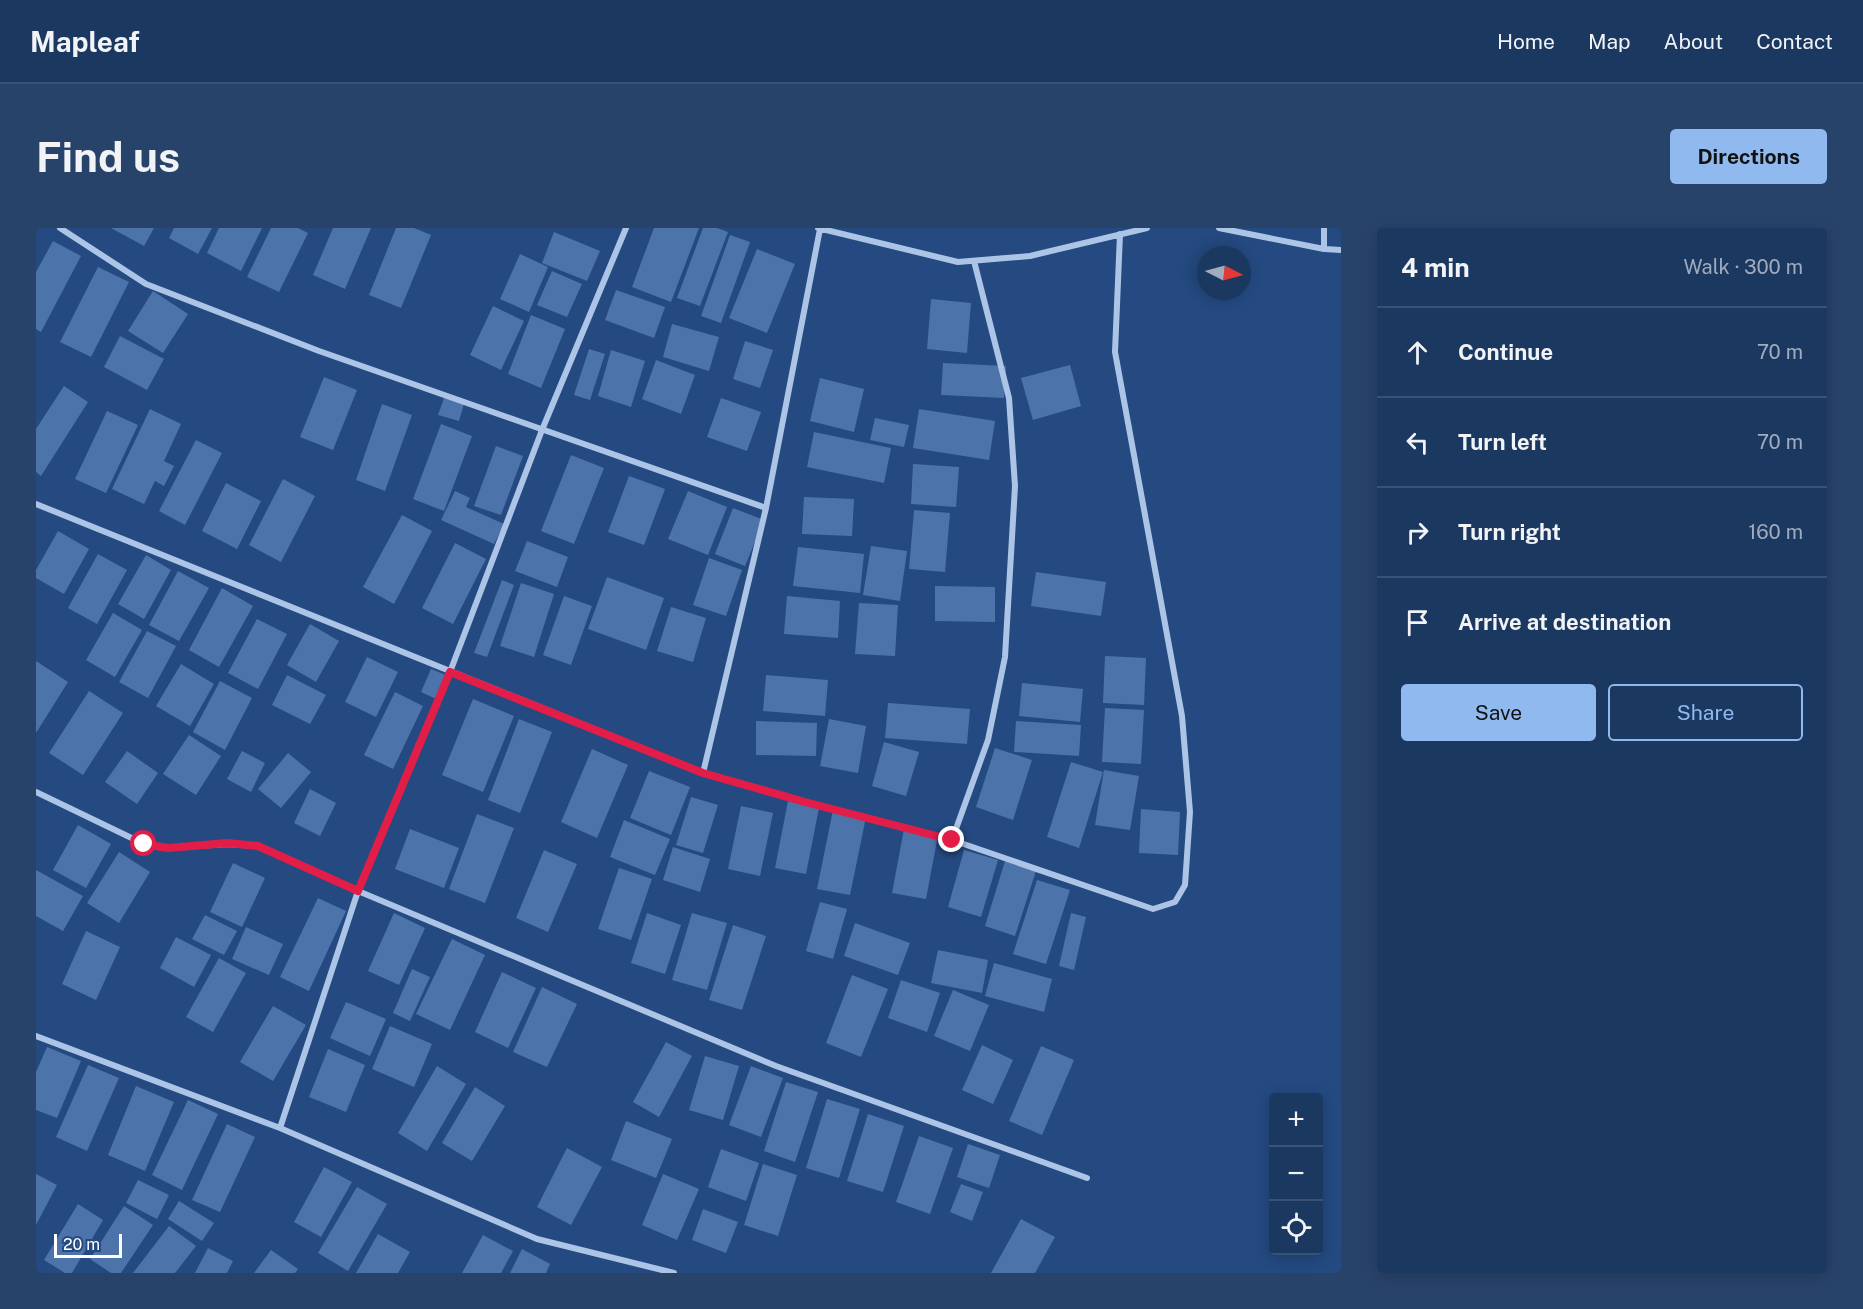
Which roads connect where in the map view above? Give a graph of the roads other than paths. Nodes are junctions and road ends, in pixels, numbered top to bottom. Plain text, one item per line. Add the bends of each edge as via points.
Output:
1 (60, 228) edge
2 (626, 228) edge
3 (1147, 228) edge
4 (1219, 228) edge
5 (1324, 228) edge
6 (819, 229) edge
7 (1120, 234) junction
8 (1324, 249) junction
9 (1341, 250) edge
10 (974, 261) junction
11 (542, 430) junction
12 (36, 504) edge
13 (766, 508) junction
14 (450, 672) junction
15 (703, 773) junction
16 (36, 792) edge
17 (952, 840) junction
18 (358, 891) junction
19 (36, 1036) edge
20 (280, 1128) junction
21 (1087, 1178) dead end
22 (674, 1273) edge

1 - 11 street via 146,284 319,351
2 - 11 street
3 - 7 street
4 - 8 street
5 - 8 street
6 - 10 street via 958,262
6 - 13 street
7 - 10 street via 1030,256
7 - 17 street via 1115,352 1182,716 1190,812 1185,885 1175,902 1153,909
8 - 9 street
10 - 17 street via 1009,398 1015,486 1005,657 988,740
11 - 13 street
11 - 14 street
12 - 14 street
13 - 15 street
14 - 15 street
14 - 18 street
15 - 17 street
16 - 18 street via 144,844 168,848 227,843 258,846
18 - 20 street
18 - 21 street via 776,1066
19 - 20 street
20 - 22 street via 537,1239

